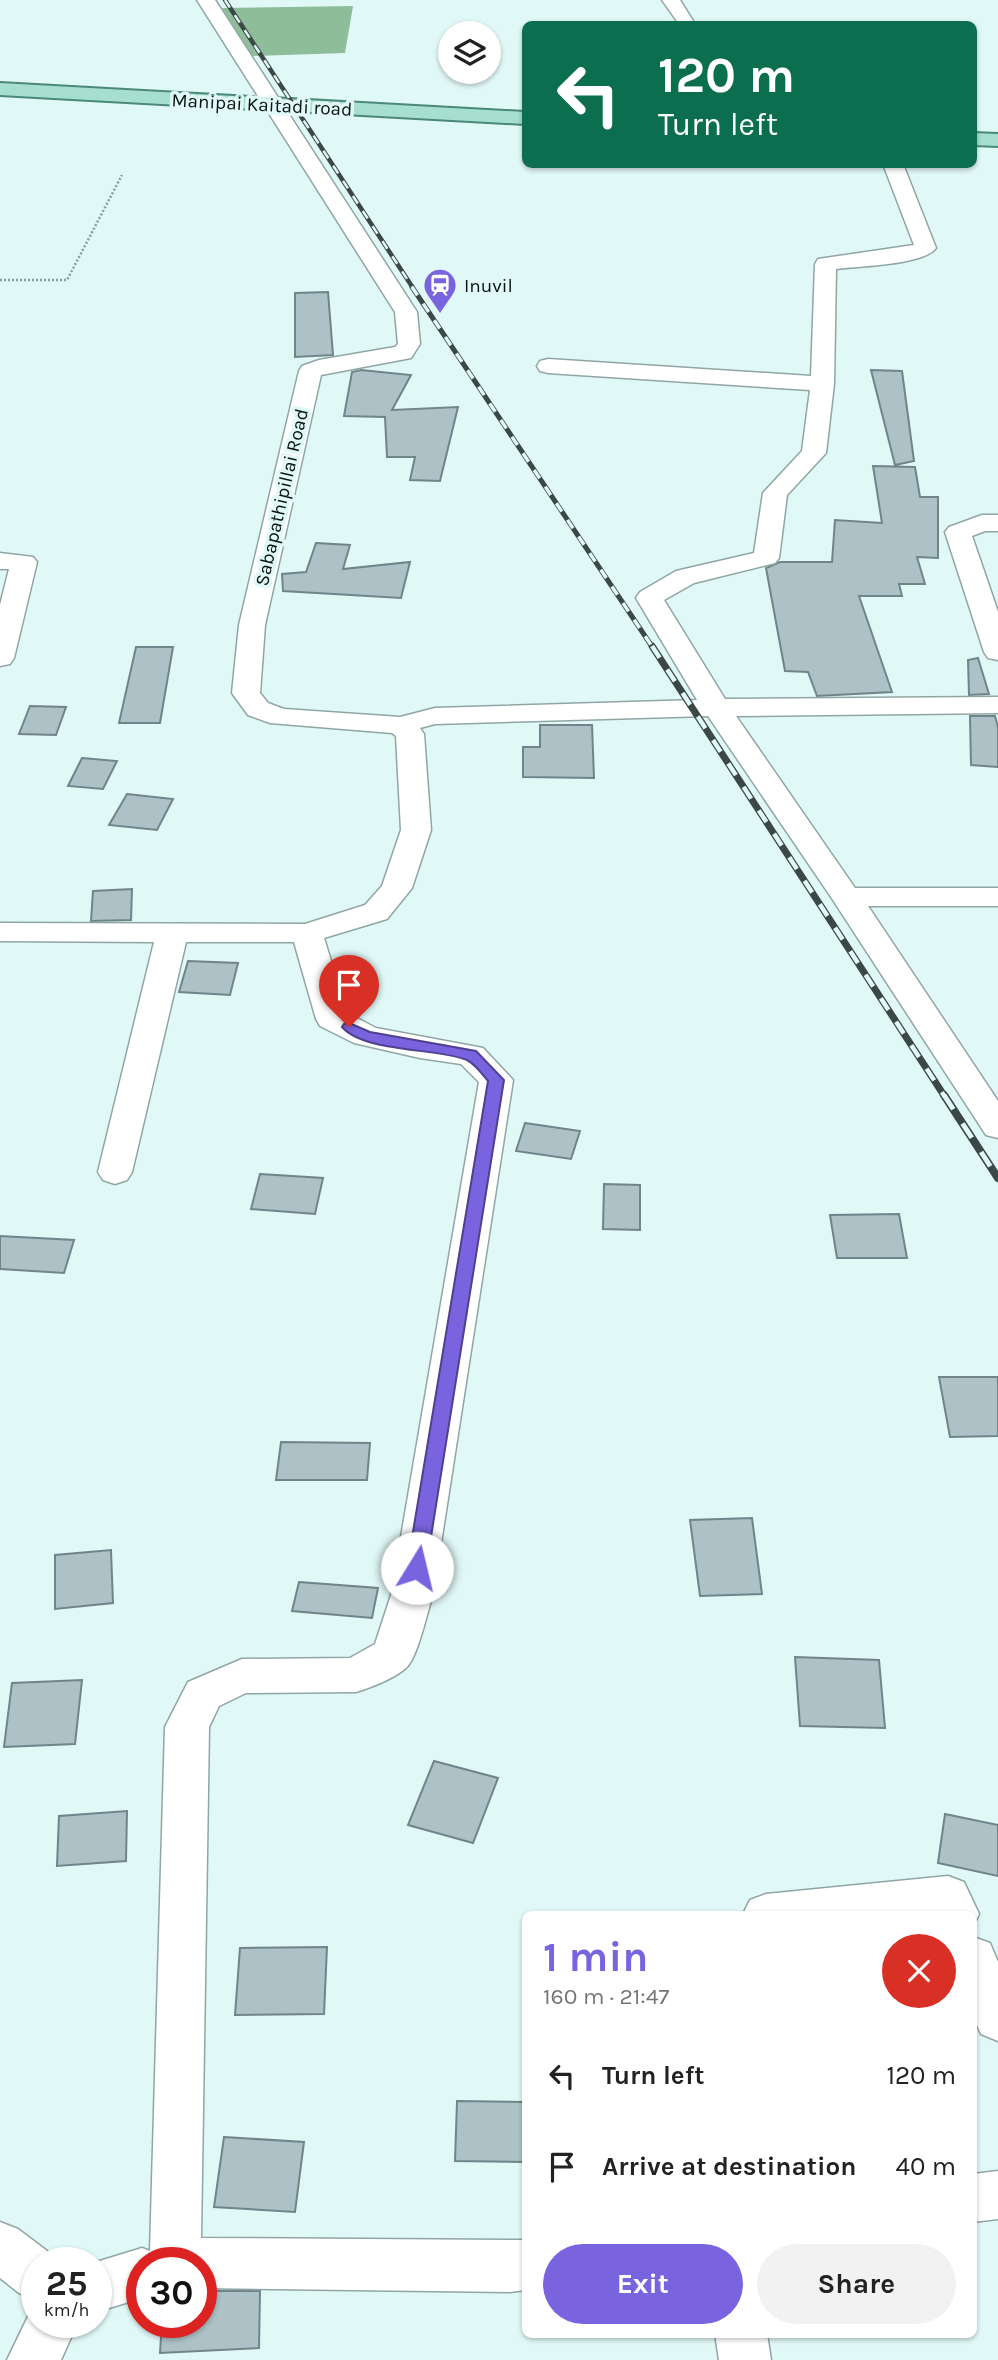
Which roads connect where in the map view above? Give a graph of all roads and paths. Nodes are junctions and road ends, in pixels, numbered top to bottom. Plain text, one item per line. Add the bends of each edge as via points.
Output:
1 (206, 0) edge
2 (671, 0) edge
3 (685, 21) edge
4 (0, 89) edge
5 (276, 106) junction
6 (522, 118) edge
7 (977, 139) edge
8 (998, 140) edge
9 (895, 168) edge
10 (122, 175) dead end
11 (0, 280) edge
12 (548, 366) dead end
13 (822, 384) junction
14 (998, 523) edge
15 (0, 561) edge
16 (998, 652) edge
17 (0, 657) edge
18 (998, 705) edge
19 (716, 708) junction
20 (400, 726) junction
21 (846, 897) junction
22 (998, 897) edge
23 (0, 932) edge
24 (172, 933) junction
25 (307, 933) junction
26 (998, 1127) edge
27 (115, 1172) dead end
28 (796, 1911) edge
29 (955, 1911) edge
30 (977, 1968) edge
31 (998, 2019) edge
32 (998, 2195) edge
33 (977, 2198) edge
34 (0, 2247) edge
35 (174, 2247) edge
36 (21, 2263) edge
37 (217, 2263) edge
38 (522, 2265) edge
39 (44, 2338) edge
40 (742, 2338) edge
41 (33, 2360) edge
42 (745, 2360) edge

1 - 5 street, Sabapathipillai Road
2 - 3 street
4 - 5 main road, Manipai Kaitadi road
5 - 6 main road, Manipai Kaitadi road
5 - 20 street, Sabapathipillai Road via 406,312 409,344 403,353 310,371 252,625 246,693 258,709 280,716
7 - 8 main road
9 - 13 street via 926,248 826,264
10 - 11 path via 67,279
12 - 13 street
13 - 19 street via 814,453 775,493 766,558 685,577 649,598
14 - 16 street via 982,523 958,532
15 - 17 street via 24,562
18 - 19 street
19 - 20 street via 435,716
19 - 21 street
20 - 25 street via 410,734 416,830 397,887 376,912
21 - 22 street
21 - 26 street
23 - 24 street
24 - 25 street
24 - 27 street
25 - 35 street via 332,1019 366,1035 471,1055 496,1080 412,1595 392,1656 356,1675 242,1676 203,1694 187,1727
28 - 29 street via 948,1896
30 - 31 street
32 - 33 street
34 - 36 street
37 - 38 street
39 - 41 street
40 - 42 street

